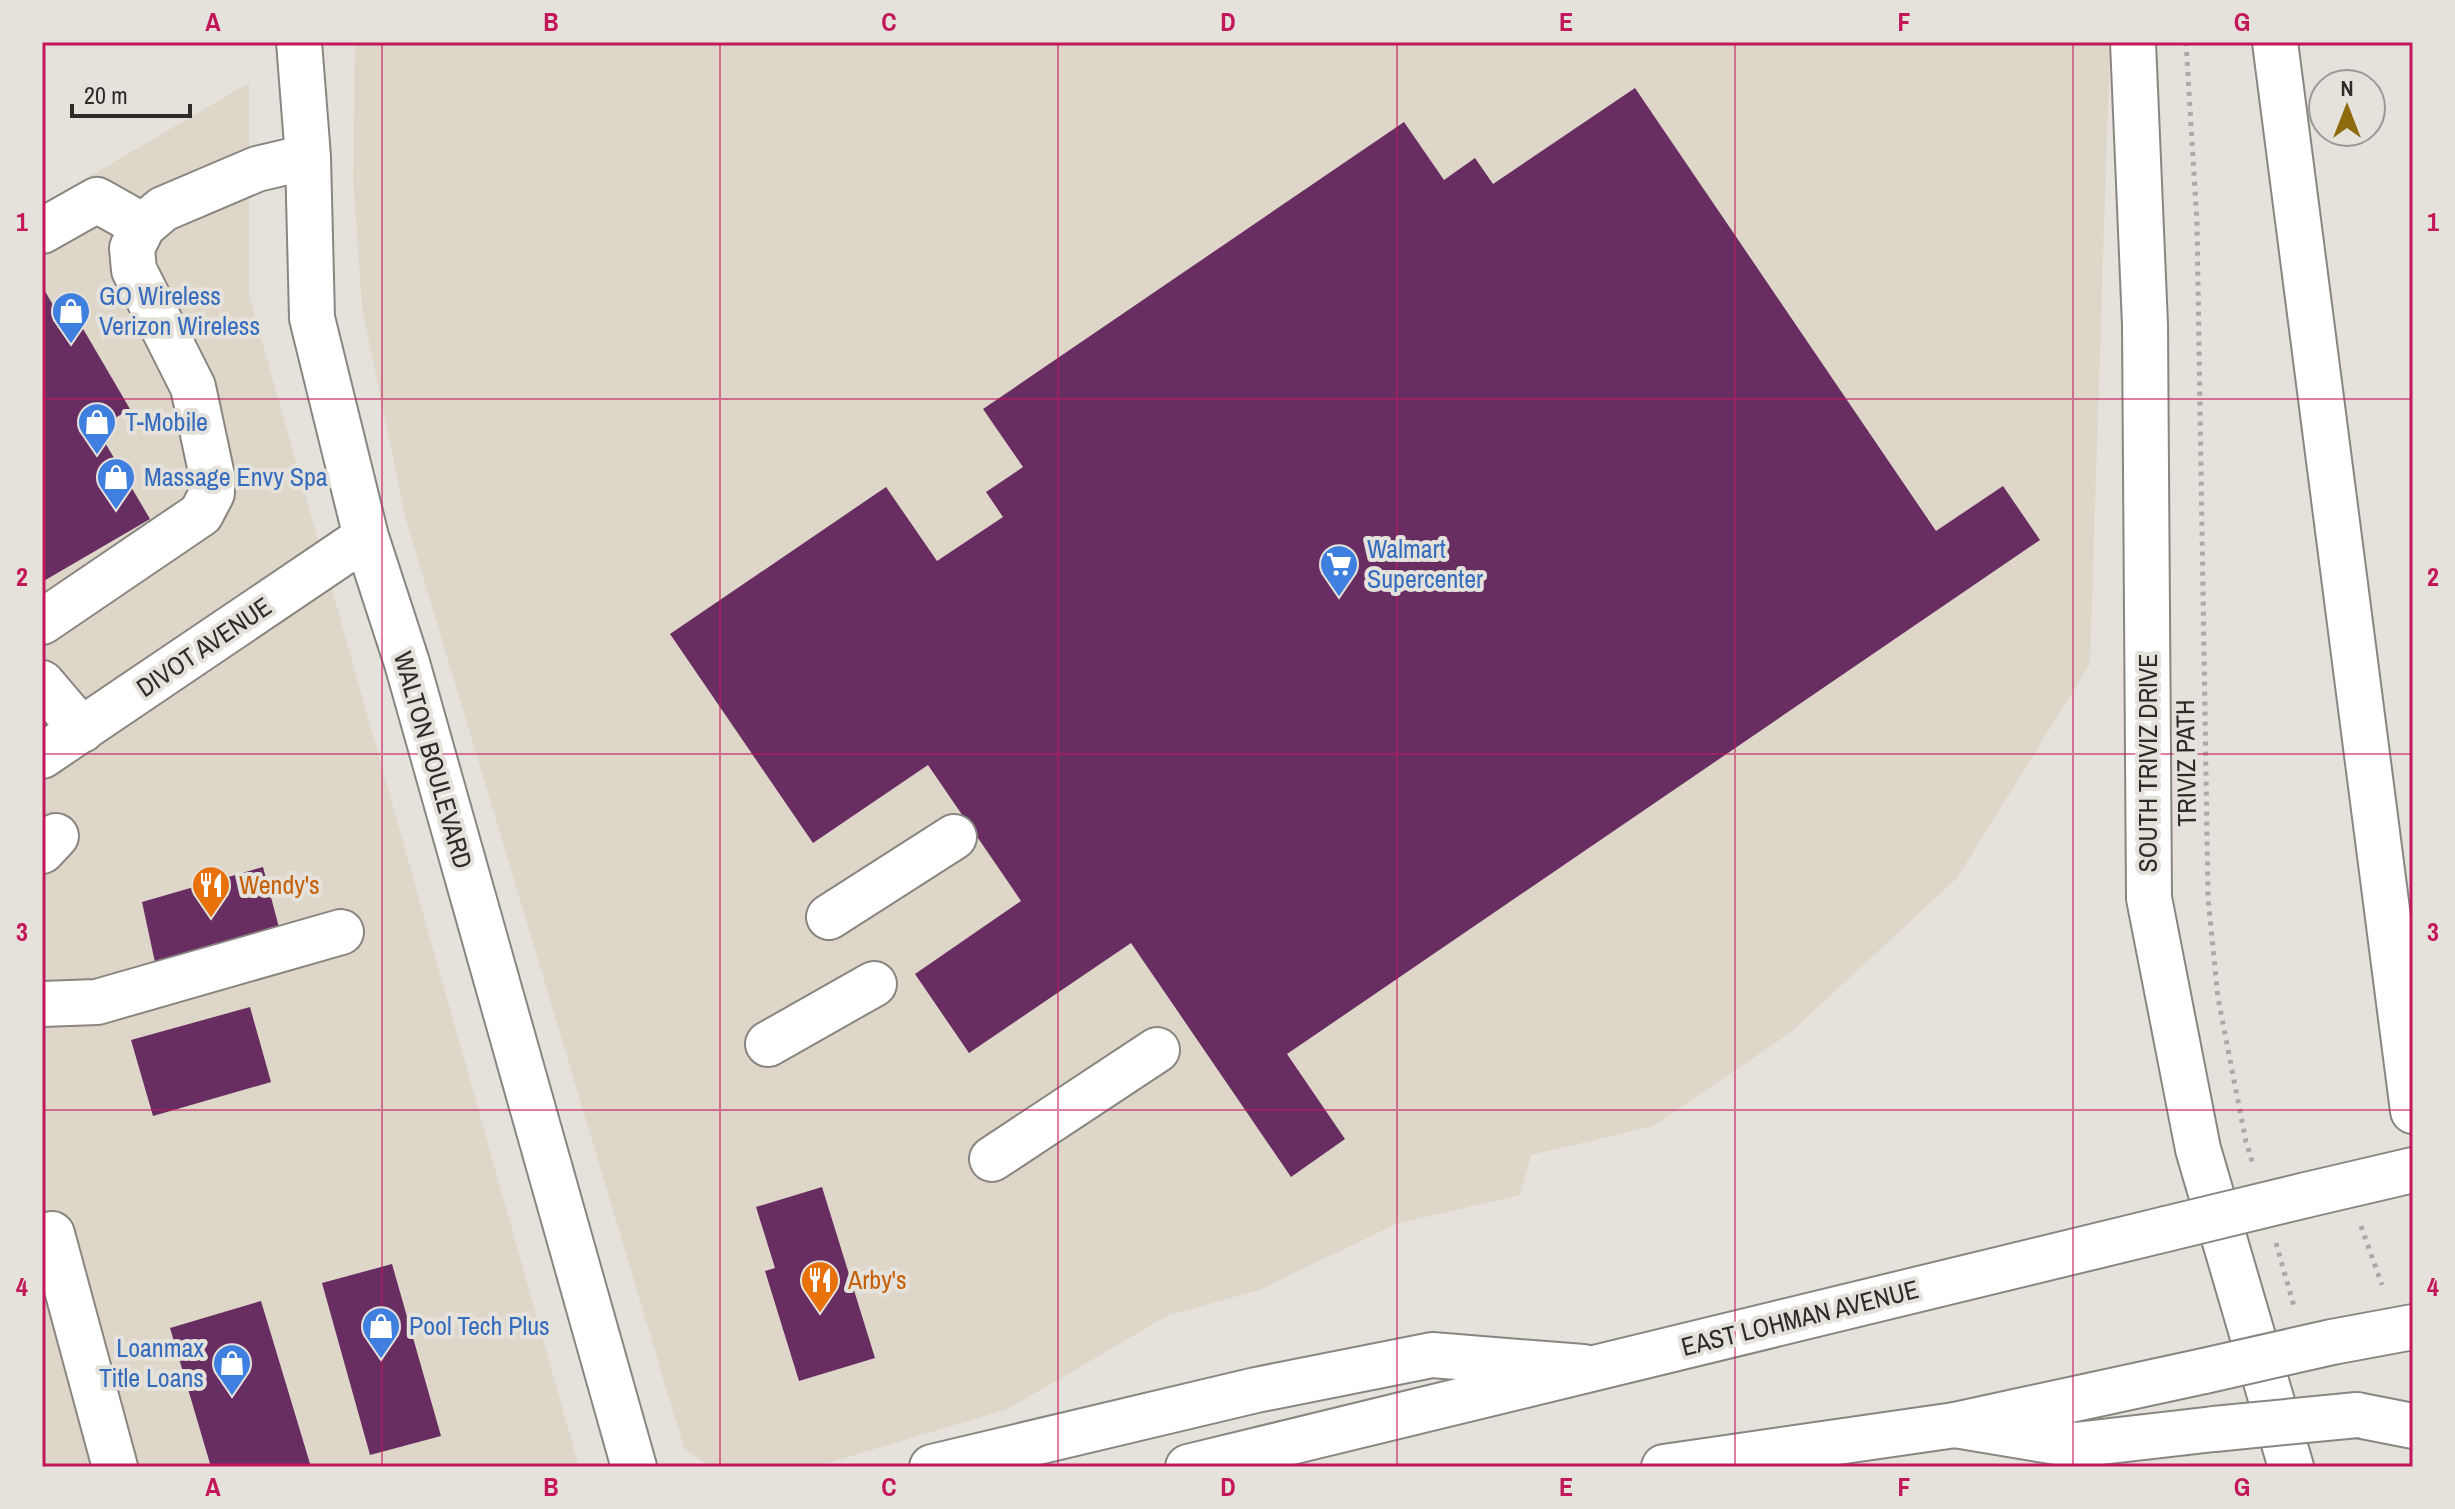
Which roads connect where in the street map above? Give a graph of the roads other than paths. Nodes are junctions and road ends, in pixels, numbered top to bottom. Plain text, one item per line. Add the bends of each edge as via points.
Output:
1 (2133, 42) edge
2 (2275, 42) edge
3 (287, 45) edge
4 (308, 157) junction
5 (143, 226) junction
6 (42, 231) edge
7 (366, 537) junction
8 (42, 622) edge
9 (42, 683) edge
10 (82, 730) junction
11 (42, 756) edge
12 (954, 837) dead end
13 (829, 917) dead end
14 (341, 932) dead end
15 (874, 984) dead end
16 (42, 1004) edge
17 (768, 1044) dead end
18 (1157, 1050) dead end
19 (2413, 1111) edge
20 (992, 1159) dead end
21 (2413, 1170) edge
22 (42, 1237) edge
23 (2413, 1327) edge
24 (1594, 1368) junction
25 (1955, 1425) junction
26 (2413, 1426) edge
27 (115, 1467) edge
28 (634, 1467) edge
29 (932, 1467) edge
30 (1188, 1467) edge
31 (1664, 1467) edge
32 (2291, 1467) edge

1 - 32 main road, SOUTH TRIVIZ DRIVE via 2145,325 2149,898 2198,1149
2 - 19 main road
3 - 4 main road, WALTON BOULEVARD
4 - 5 main road via 243,175 163,209
4 - 7 main road, WALTON BOULEVARD via 312,318
5 - 6 main road via 97,200
5 - 8 main road via 132,248 134,270 193,387 212,493 201,514
7 - 10 main road, DIVOT AVENUE
7 - 28 main road, WALTON BOULEVARD via 407,663
9 - 10 main road
10 - 11 main road, DIVOT AVENUE
12 - 13 main road
14 - 16 main road via 97,1002
15 - 17 main road
18 - 20 main road
21 - 24 main road, EAST LOHMAN AVENUE, bridge
22 - 27 main road via 52,1234
23 - 25 main road, bridge via 2316,1333 2204,1371
24 - 29 main road via 1432,1355 1256,1390
24 - 30 main road, EAST LOHMAN AVENUE
25 - 26 main road, bridge via 2075,1445 2357,1415
25 - 31 main road

